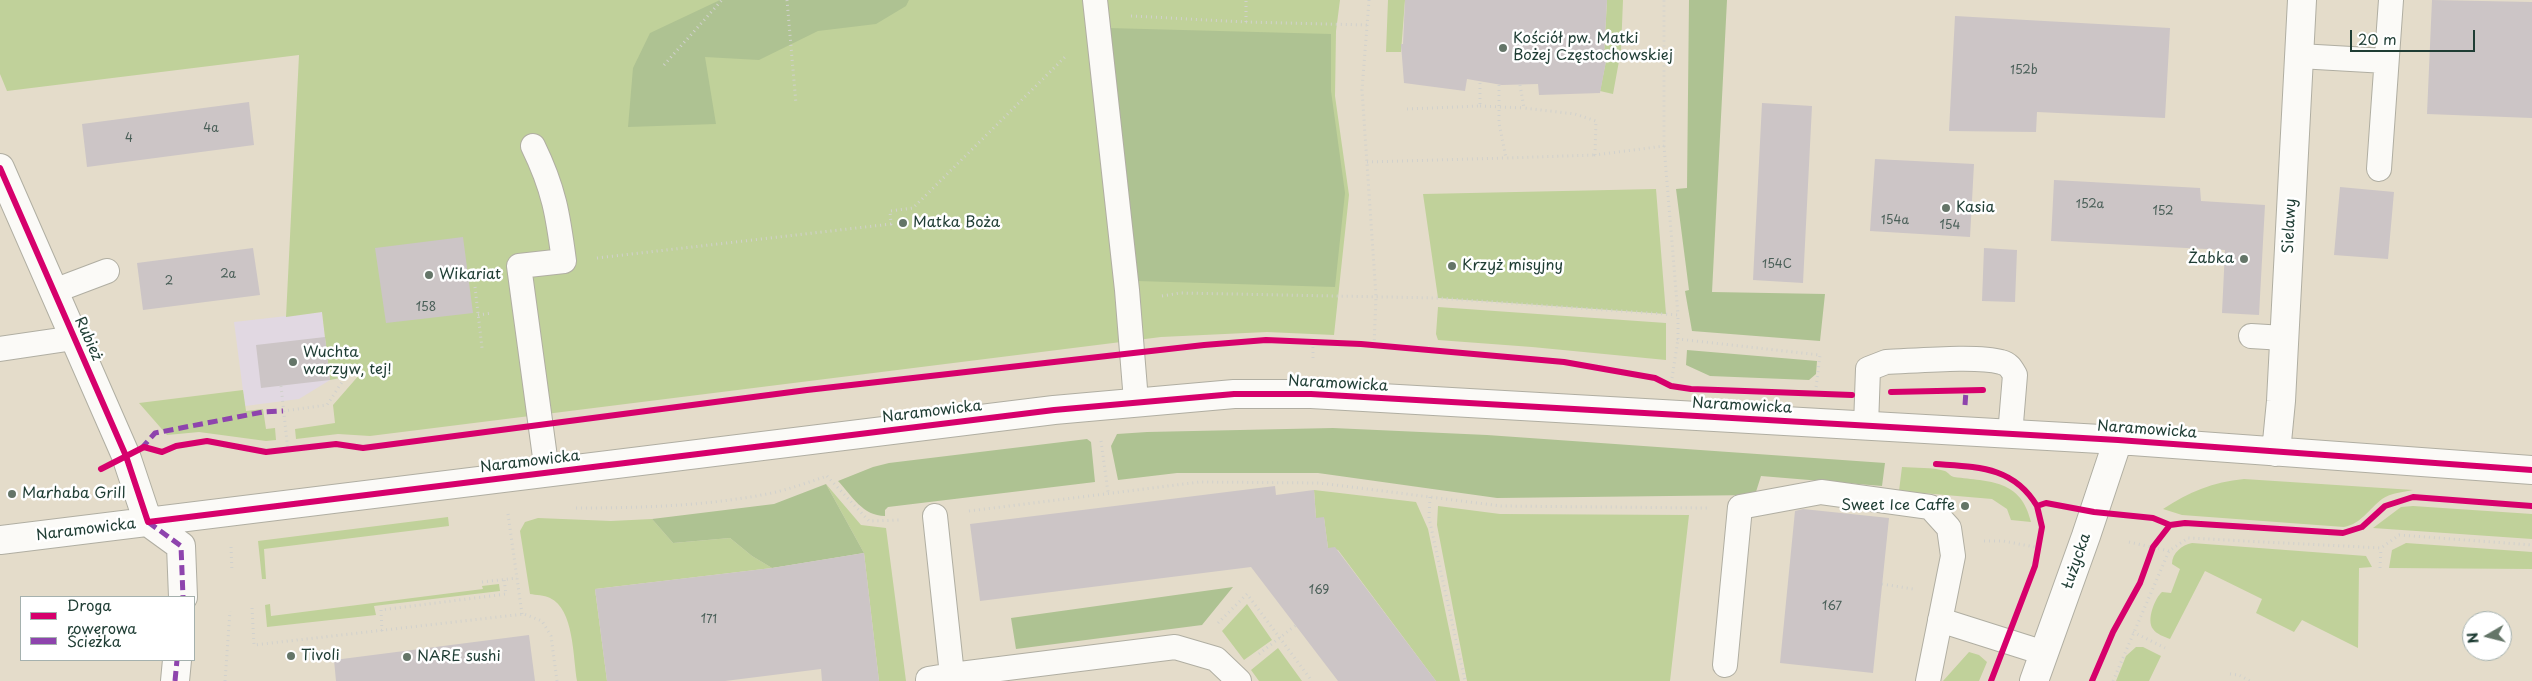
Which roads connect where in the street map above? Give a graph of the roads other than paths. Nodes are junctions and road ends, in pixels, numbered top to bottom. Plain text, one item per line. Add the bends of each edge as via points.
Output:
1 (1095, 0) edge
2 (2302, 0) edge
3 (2391, 0) edge
4 (2299, 56) junction
5 (2386, 61) junction
6 (533, 146) dead end
7 (0, 168) edge
8 (2379, 169) dead end
9 (107, 271) dead end
10 (54, 292) junction
11 (2251, 336) dead end
12 (74, 338) junction
13 (2284, 338) junction
14 (0, 349) edge
15 (1136, 401) junction
16 (1866, 426) junction
17 (2010, 435) junction
18 (2118, 440) junction
19 (2276, 452) junction
20 (2532, 470) edge
21 (547, 472) junction
22 (935, 516) road end
23 (148, 522) junction
24 (0, 540) edge
25 (183, 596) edge
26 (1940, 620) junction
27 (2044, 653) junction
28 (177, 661) edge
29 (1724, 665) dead end
30 (952, 675) junction
31 (1236, 677) edge
32 (175, 681) edge
33 (928, 681) edge
34 (1928, 681) edge
35 (2034, 681) edge

1 - 15 lane
2 - 4 street, Sielawy
3 - 5 lane
4 - 5 lane
4 - 13 street, Sielawy
5 - 8 lane
6 - 21 lane via 549,179 564,261 519,266
7 - 10 street, Rubież
9 - 10 lane
10 - 12 street, Rubież
11 - 13 lane
12 - 14 lane
12 - 23 street, Rubież via 126,456
13 - 19 street, Sielawy
15 - 16 street, Naramowicka via 1234,394 1311,394
15 - 21 street, Naramowicka
16 - 17 street, Naramowicka
16 - 17 lane via 1868,369 1875,364 2000,361 2010,366 2015,375
17 - 18 street, Naramowicka
18 - 19 street, Naramowicka
18 - 27 street, Łużycka
19 - 20 street, Naramowicka
21 - 23 street, Naramowicka
22 - 30 lane
23 - 24 street, Naramowicka
23 - 25 street via 180,546
26 - 27 lane
26 - 29 lane via 1953,556 1949,528 1930,507 1821,492 1740,507
26 - 34 lane
27 - 35 street, Łużycka
28 - 32 street
30 - 31 lane via 1175,647 1216,659
30 - 33 lane

